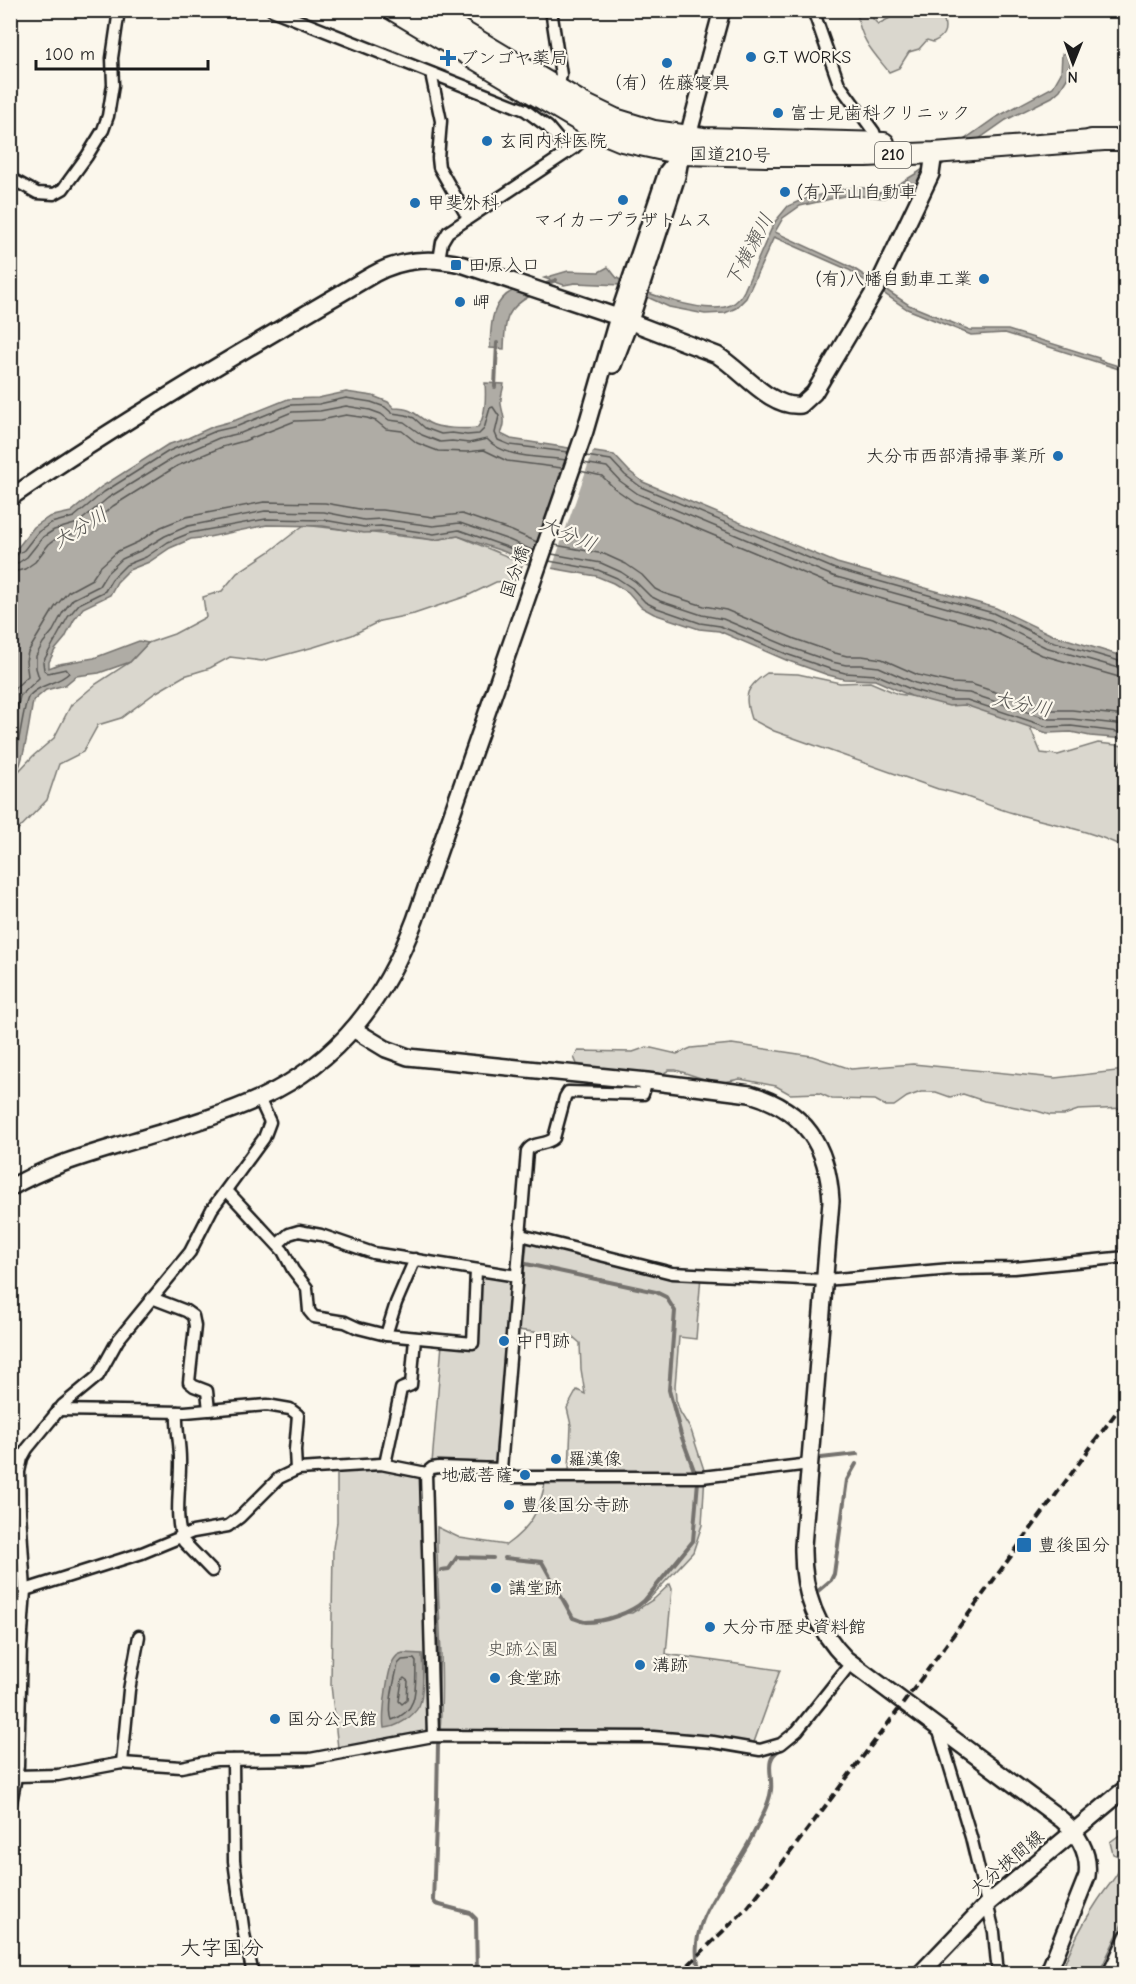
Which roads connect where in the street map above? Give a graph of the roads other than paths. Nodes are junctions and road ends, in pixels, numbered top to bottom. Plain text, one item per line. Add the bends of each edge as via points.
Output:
1 (119, 10) edge
2 (273, 10) edge
3 (393, 10) edge
4 (427, 10) edge
5 (551, 10) edge
6 (722, 10) edge
7 (813, 10) edge
8 (433, 74) junction
9 (558, 89) junction
10 (591, 128) junction
11 (1104, 140) junction
12 (1125, 140) edge
13 (878, 143) junction
14 (685, 145) junction
15 (568, 152) junction
16 (934, 153) junction
17 (10, 178) edge
18 (468, 218) junction
19 (439, 260) junction
20 (624, 319) junction
21 (10, 498) edge
22 (353, 1029) junction
23 (647, 1081) junction
24 (259, 1098) junction
25 (10, 1188) edge
26 (230, 1194) dead end
27 (521, 1235) junction
28 (278, 1244) junction
29 (1125, 1257) edge
30 (415, 1259) junction
31 (476, 1270) junction
32 (517, 1275) junction
33 (825, 1280) junction
34 (152, 1298) junction
35 (386, 1335) junction
36 (415, 1338) junction
37 (58, 1410) junction
38 (209, 1410) junction
39 (177, 1412) junction
40 (385, 1464) junction
41 (810, 1464) junction
42 (501, 1469) junction
43 (296, 1470) junction
44 (426, 1473) junction
45 (181, 1536) junction
46 (212, 1570) dead end
47 (26, 1590) junction
48 (139, 1636) dead end
49 (851, 1663) junction
50 (938, 1728) junction
51 (433, 1736) junction
52 (233, 1760) junction
53 (122, 1764) junction
54 (16, 1776) junction
55 (1125, 1788) edge
56 (10, 1808) edge
57 (1074, 1832) junction
58 (986, 1905) junction
59 (1125, 1935) edge
60 (254, 1974) edge
61 (920, 1974) edge
62 (998, 1974) edge
63 (1048, 1974) edge
64 (1108, 1974) edge

1 - 17 street via 108,116 87,156 63,189 54,194 37,193
2 - 8 street
3 - 10 highway, 国道210号 / 210
4 - 9 highway, 国道210号 / 210
5 - 9 street via 561,75
6 - 14 street, 国分橋
7 - 13 street via 839,84
8 - 15 street via 531,114 548,127
8 - 18 street via 441,125 439,167
9 - 14 highway, 国道210号 / 210 via 602,113
10 - 14 highway, 国道210号 / 210 via 622,141
10 - 15 street
11 - 12 highway, 国道210号 / 210
11 - 13 highway, 国道210号 / 210
11 - 16 highway, 国道210号 / 210
13 - 14 highway, 国道210号 / 210
14 - 16 highway, 国道210号 / 210 via 827,157
14 - 20 street, 国分橋
15 - 18 street
16 - 20 street via 931,174 879,285 819,386 804,404 779,403 717,355
18 - 19 street via 445,235
19 - 20 street
19 - 21 street via 402,262 374,274 148,407
20 - 22 street, 国分橋 via 408,939 386,984
22 - 23 street via 408,1057
22 - 24 street, 国分橋 via 306,1072
23 - 27 street via 643,1094 566,1094 554,1138 532,1145 527,1151
23 - 33 street via 731,1090 763,1098 790,1112 810,1131 823,1155 831,1189
24 - 25 street, 国分橋 via 68,1161
24 - 34 street via 270,1122 264,1138 212,1209 190,1252
26 - 28 street
27 - 32 street
27 - 33 street via 672,1273
28 - 30 street via 289,1234 299,1232 321,1235 366,1251
28 - 35 street via 307,1288 311,1316
29 - 33 street
30 - 31 street
30 - 35 street
31 - 32 street
31 - 36 street via 473,1343
32 - 42 street
33 - 41 street
34 - 37 street via 118,1340 98,1376
34 - 38 street via 194,1316 189,1382 207,1391
35 - 36 street
36 - 40 street via 411,1385 400,1389
37 - 39 street
37 - 47 street via 20,1464 20,1529
38 - 39 street
38 - 43 street via 267,1405 295,1411
39 - 45 street
40 - 43 street
40 - 44 street
41 - 42 street via 670,1477 513,1477
41 - 49 street via 803,1546 806,1591 824,1631
42 - 44 street via 438,1467
43 - 45 street via 279,1478 228,1526
44 - 51 street
45 - 46 street
45 - 47 street via 142,1553
47 - 54 street
48 - 53 street
49 - 50 street
49 - 51 street via 804,1724 781,1744 768,1749 653,1737
50 - 57 street
50 - 58 street via 969,1830
51 - 52 street via 310,1759
52 - 53 street via 181,1767
52 - 60 street via 234,1861
53 - 54 street via 58,1775
54 - 56 street
55 - 57 street, 大分挾間線
57 - 58 street, 大分挾間線
57 - 63 street via 1087,1855 1088,1876
58 - 61 street, 大分挾間線
58 - 62 street via 994,1932
59 - 64 street

